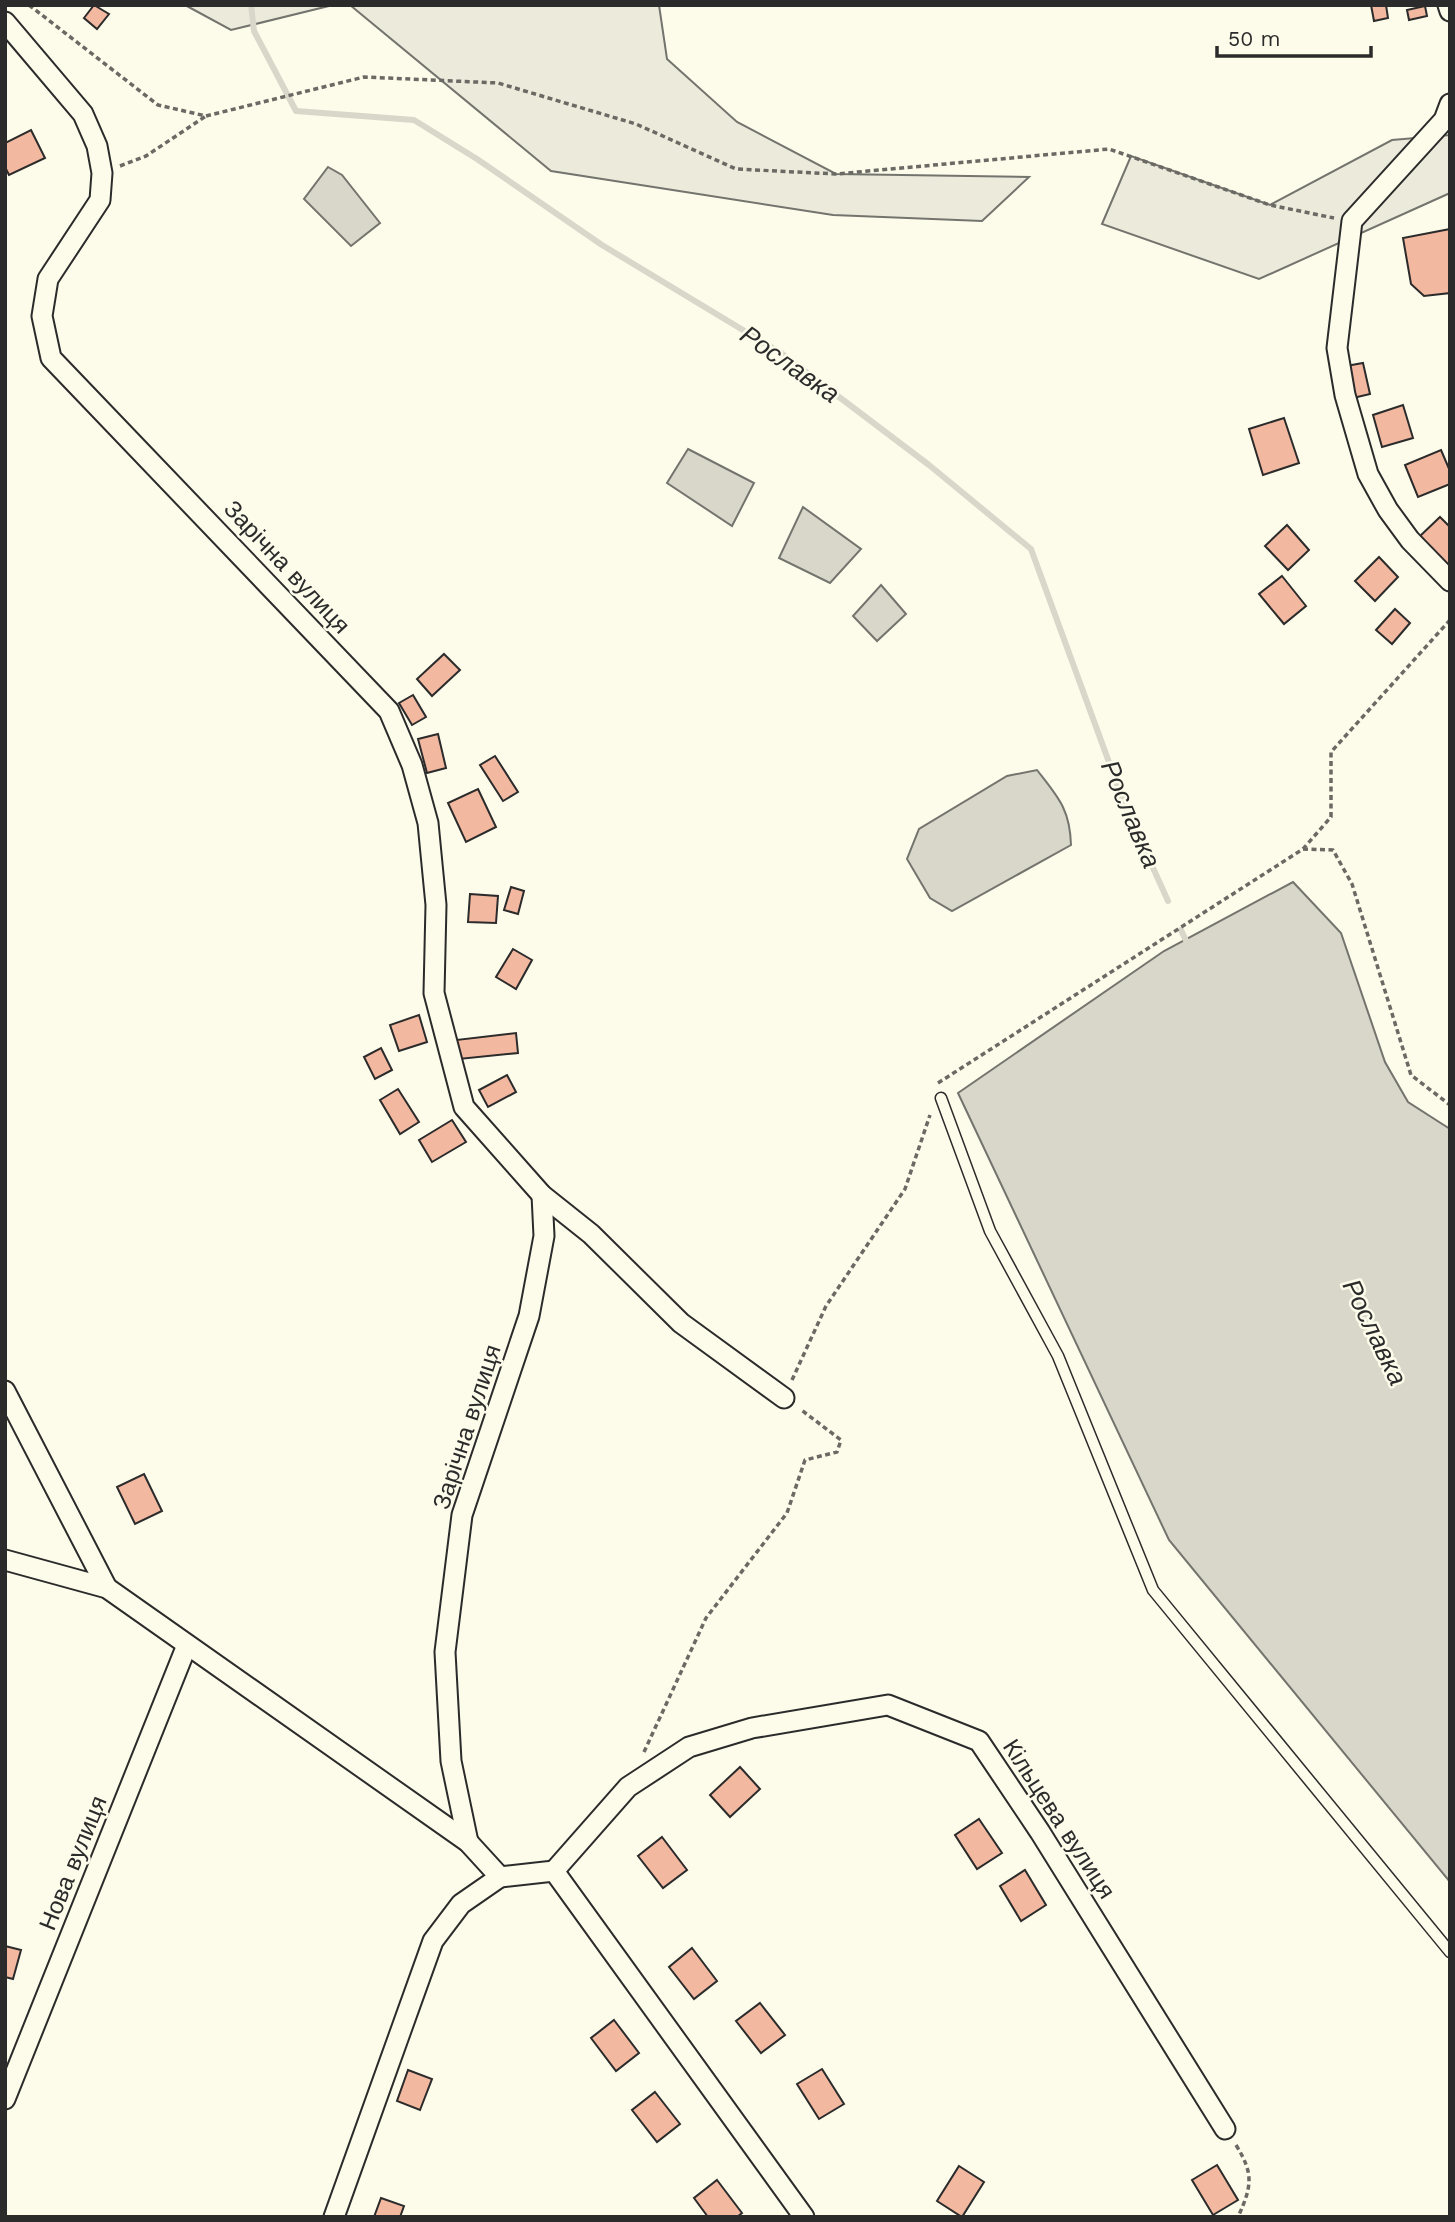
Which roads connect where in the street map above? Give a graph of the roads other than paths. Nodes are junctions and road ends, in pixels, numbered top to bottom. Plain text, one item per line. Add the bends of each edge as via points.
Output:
1 (1448, 5) edge
2 (1450, 10) edge
3 (5, 22) edge
4 (1450, 104) edge
5 (1450, 581) edge
6 (941, 1098) road end
7 (542, 1195) junction
8 (5, 1391) edge
9 (784, 1398) road end
10 (5, 1560) edge
11 (107, 1588) junction
12 (187, 1645) junction
13 (468, 1842) junction
14 (554, 1871) junction
15 (500, 1877) junction
16 (1450, 1952) edge
17 (5, 2099) edge
18 (1226, 2129) road end
19 (334, 2217) edge
20 (804, 2217) edge

1 - 2 street
3 - 7 street, Зарічна вулиця via 83,114 97,146 102,173 100,200 48,279 42,316 51,358 389,711 412,765 428,823 436,905 434,993 464,1107
4 - 5 street via 1444,120 1352,221 1337,348 1368,474 1410,540
6 - 16 lane via 989,1231 1058,1356 1153,1590
7 - 9 street, Зарічна вулиця via 591,1234 681,1324
7 - 13 street, Зарічна вулиця via 544,1236 529,1316 462,1514 445,1652 451,1761
8 - 11 street
10 - 11 street
11 - 12 street
12 - 13 street
12 - 17 street, Нова вулиця
13 - 15 street
14 - 15 street
14 - 18 street, Кільцева вулиця via 628,1787 689,1747 752,1728 888,1706 979,1741
14 - 20 street
15 - 19 street via 461,1905 433,1941

